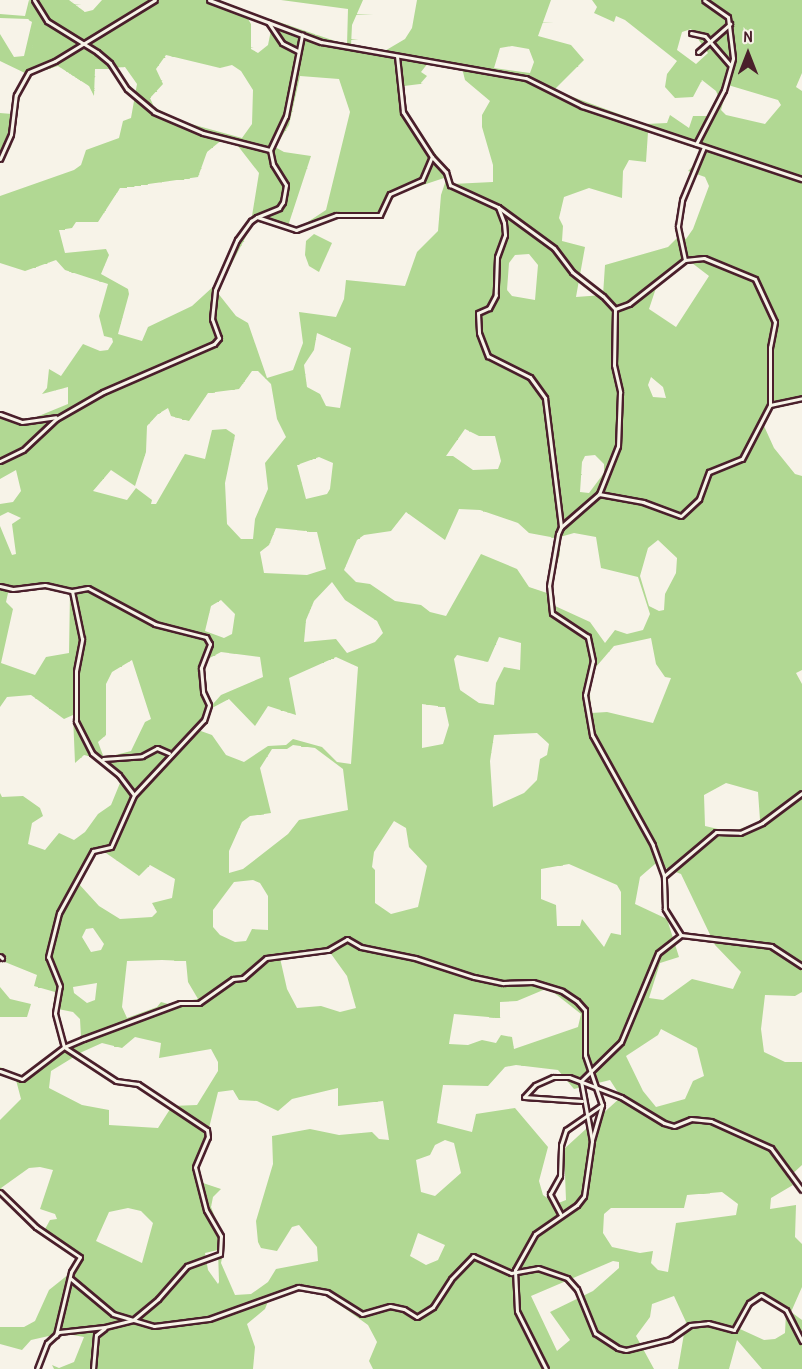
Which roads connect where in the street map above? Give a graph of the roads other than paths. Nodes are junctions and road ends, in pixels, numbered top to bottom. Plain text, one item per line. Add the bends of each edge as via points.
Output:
1 (34, 0) edge
2 (155, 0) edge
3 (209, 0) edge
4 (704, 0) edge
5 (268, 22) junction
6 (730, 24) junction
7 (691, 33) dead end
8 (302, 35) junction
9 (712, 42) junction
10 (82, 44) junction
11 (298, 51) junction
12 (698, 52) dead end
13 (397, 56) junction
14 (731, 66) junction
15 (696, 144) junction
16 (704, 147) junction
17 (270, 150) junction
18 (432, 157) junction
19 (0, 159) edge
20 (802, 179) edge
21 (498, 207) junction
22 (257, 218) junction
23 (685, 260) junction
24 (615, 309) junction
25 (802, 398) edge
26 (770, 405) junction
27 (0, 414) edge
28 (61, 416) junction
29 (0, 461) edge
30 (599, 494) junction
31 (561, 527) junction
32 (0, 586) edge
33 (72, 591) junction
34 (170, 753) junction
35 (103, 759) junction
36 (802, 793) edge
37 (134, 795) junction
38 (664, 876) junction
39 (681, 935) junction
40 (802, 966) edge
41 (64, 1047) junction
42 (0, 1071) edge
43 (591, 1072) junction
44 (581, 1081) junction
45 (598, 1088) junction
46 (582, 1101) junction
47 (602, 1105) junction
48 (586, 1114) junction
49 (591, 1141) junction
50 (802, 1190) edge
51 (0, 1192) edge
52 (561, 1215) junction
53 (515, 1270) junction
54 (70, 1278) junction
55 (133, 1320) junction
56 (105, 1327) junction
57 (56, 1335) junction
58 (802, 1341) edge
59 (37, 1369) edge
60 (93, 1369) edge
61 (546, 1369) edge

1 - 10 street via 47,21
2 - 10 street
3 - 5 street
4 - 6 street via 722,11
5 - 8 street
5 - 11 street via 282,43
6 - 9 street
6 - 14 street
7 - 9 street
8 - 11 street
8 - 13 street
9 - 12 street
9 - 14 street
10 - 17 street via 110,63 127,89 154,112 203,133
10 - 19 street via 29,72 16,95 11,134
11 - 17 street via 286,116
13 - 15 street via 526,78 582,106
13 - 18 street via 403,112
14 - 15 street
15 - 16 street
16 - 20 street
16 - 23 street via 682,200 678,226
17 - 22 street via 286,189 279,208
18 - 21 street via 446,172 450,185
18 - 22 street via 424,177 390,194 380,214 336,215 296,230
21 - 24 street via 554,248 572,272
21 - 31 street via 505,235 497,257 496,295 489,308 477,313 479,333 488,356 530,377 545,398
22 - 28 street via 241,234 214,290 212,320 219,338 214,344 159,366
23 - 24 street via 629,304
23 - 26 street via 704,258 757,280 775,322 770,347
24 - 30 street via 614,365 620,392 618,446
25 - 26 street
26 - 30 street via 742,459 709,472 699,499 681,516 643,502
27 - 28 street via 22,422
28 - 29 street via 23,450
30 - 31 street
31 - 38 street via 549,586 552,613 588,637 593,661 585,695 592,735 630,797
32 - 33 street via 14,589 45,585
33 - 34 street via 93,590 155,624 206,637 210,644 201,668 203,692 209,705 204,720
33 - 35 street via 82,639 76,679 76,722 92,753
34 - 35 street via 157,748 142,756
34 - 37 street
35 - 37 street
36 - 38 street via 762,823 740,833 716,832
37 - 41 street via 111,847 93,850 59,913 48,957 60,986 55,1013
38 - 39 street via 665,909
39 - 40 street via 771,946
39 - 43 street via 658,953 621,1042
41 - 42 street via 22,1079
41 - 43 street via 154,1011 180,1003 199,1003 233,980 243,978 266,958 328,950 347,939 361,947 415,958 474,977 503,982 523,979 562,991 585,1010 585,1055
41 - 55 street via 116,1081 138,1084 209,1133 195,1167 206,1210 220,1236 220,1254 187,1266
43 - 44 street
43 - 45 street
44 - 45 street
44 - 46 street
44 - 46 street via 554,1077 534,1085 524,1097
45 - 47 street
45 - 50 street via 664,1123 674,1126 701,1119 752,1137 771,1148
46 - 48 street
47 - 48 street
47 - 49 street
48 - 49 street
48 - 52 street via 566,1130 561,1145 560,1176 550,1194
49 - 52 street via 584,1196
51 - 54 street via 36,1227 80,1257
52 - 53 street via 535,1234
53 - 55 street via 511,1273 473,1256 451,1279 433,1307 417,1317 408,1310 390,1306 362,1314 327,1292 298,1287 209,1320 154,1326
53 - 58 street via 538,1268 567,1278 577,1288 596,1333 626,1350 670,1339 690,1325 708,1323 734,1330 749,1303 761,1295 786,1310
53 - 61 street via 517,1311
54 - 55 street via 113,1314
54 - 57 street
55 - 56 street
56 - 57 street
56 - 60 street via 96,1335
57 - 59 street via 47,1343

